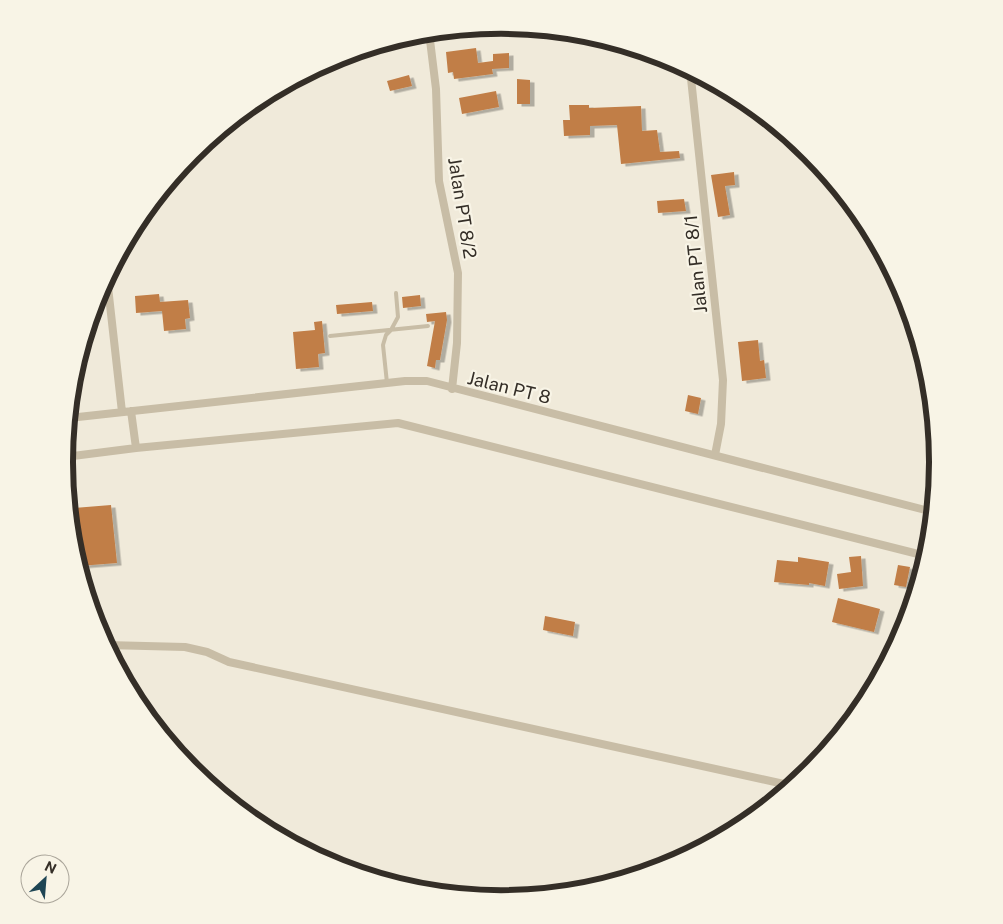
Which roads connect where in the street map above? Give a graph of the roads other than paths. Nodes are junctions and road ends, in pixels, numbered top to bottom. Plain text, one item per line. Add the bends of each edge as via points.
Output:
1 (430, 40) edge
2 (691, 78) edge
3 (396, 292) dead end
4 (108, 294) edge
5 (428, 326) dead end
6 (391, 330) junction
7 (330, 336) dead end
8 (388, 383) junction
9 (452, 389) junction
10 (131, 411) junction
11 (122, 412) junction
12 (76, 417) edge
13 (136, 448) junction
14 (715, 455) junction
15 (73, 456) edge
16 (927, 510) edge
17 (919, 558) edge
18 (114, 645) edge
19 (784, 784) edge

1 - 9 street, Jalan PT 8/2 via 436,86 439,181 458,273 457,342
2 - 14 street, Jalan PT 8/1 via 723,380 721,424
3 - 6 lane via 398,317
4 - 11 street
5 - 6 lane
6 - 7 lane
6 - 8 lane via 383,345
8 - 9 street, Jalan PT 8 via 427,381
8 - 10 street, Jalan PT 8
9 - 14 street, Jalan PT 8
10 - 11 street, Jalan PT 8
10 - 13 street
11 - 12 street, Jalan PT 8
13 - 15 street
13 - 17 street via 398,424
14 - 16 street, Jalan PT 8
18 - 19 street via 185,647 230,662

